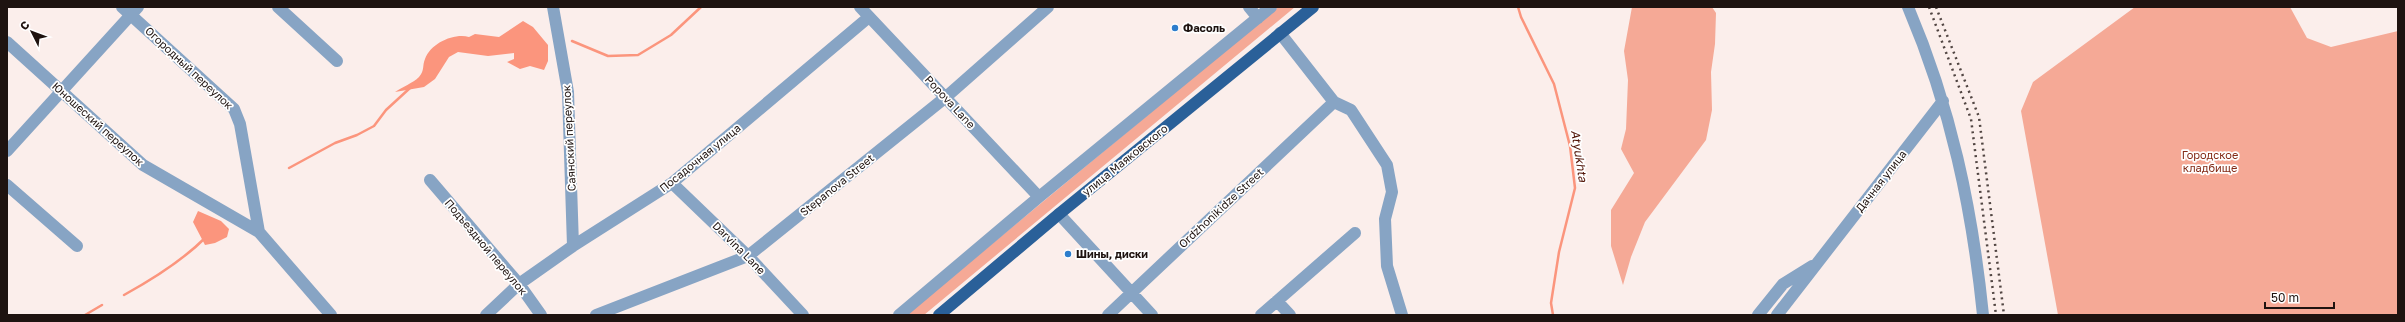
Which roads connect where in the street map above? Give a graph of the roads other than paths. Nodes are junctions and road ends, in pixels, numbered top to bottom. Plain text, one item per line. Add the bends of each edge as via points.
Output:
1 (278, 7) edge
2 (553, 7) edge
3 (860, 7) edge
4 (1048, 7) edge
5 (1249, 7) edge
6 (1271, 7) edge
7 (1313, 7) edge
8 (1908, 7) edge
9 (130, 10) edge
10 (870, 17) junction
11 (1258, 18) junction
12 (1280, 33) junction
13 (7, 42) edge
14 (337, 61) dead end
15 (61, 91) junction
16 (946, 97) junction
17 (1943, 101) junction
18 (1334, 102) junction
19 (7, 151) edge
20 (430, 180) dead end
21 (672, 183) junction
22 (7, 185) edge
23 (1038, 197) junction
24 (1059, 214) junction
25 (259, 232) junction
26 (1354, 234) dead end
27 (77, 246) dead end
28 (573, 246) junction
29 (748, 256) junction
30 (1820, 261) junction
31 (519, 284) junction
32 (1132, 293) junction
33 (1277, 301) junction
34 (331, 315) edge
35 (486, 315) edge
36 (541, 315) edge
37 (596, 315) edge
38 (803, 315) edge
39 (899, 315) edge
40 (939, 315) edge
41 (1108, 315) edge
42 (1152, 315) edge
43 (1261, 315) edge
44 (1290, 315) edge
45 (1402, 315) edge
46 (1758, 315) edge
47 (1777, 315) edge
48 (1983, 315) edge

1 - 14 street
2 - 28 street, Саянский переулок via 568,92
3 - 10 street, Popova Lane
4 - 16 street, Stepanova Street
5 - 11 street
6 - 11 street
7 - 12 main road, улица Маяковского
8 - 17 street via 1925,46
9 - 15 street
9 - 25 street, Огородный переулок via 234,109 240,124
10 - 16 street, Popova Lane
10 - 21 street, Посадочная улица
11 - 23 street
12 - 18 street
12 - 24 main road, улица Маяковского
13 - 15 street, Юношеский переулок
15 - 19 street
15 - 25 street, Юношеский переулок via 142,165
16 - 23 street, Popova Lane
16 - 29 street, Stepanova Street
17 - 30 street, Дачная улица
17 - 48 street via 1964,181 1976,245
18 - 32 street, Ordzhonikidze Street
18 - 45 street via 1351,110 1387,165 1392,192 1385,219 1387,266
20 - 31 street, Подъездной переулок
21 - 28 street, Посадочная улица
21 - 29 street, Darvina Lane
22 - 27 street
23 - 39 street
24 - 32 street
24 - 40 main road, улица Маяковского
25 - 34 street
26 - 33 street
28 - 31 street, Посадочная улица
29 - 37 street, Stepanova Street
29 - 38 street, Darvina Lane
30 - 46 street, Дачная улица via 1783,284
30 - 47 street, Дачная улица
31 - 35 street
31 - 36 street, Подъездной переулок
32 - 41 street, Ordzhonikidze Street
32 - 42 street
33 - 43 street
33 - 44 street

